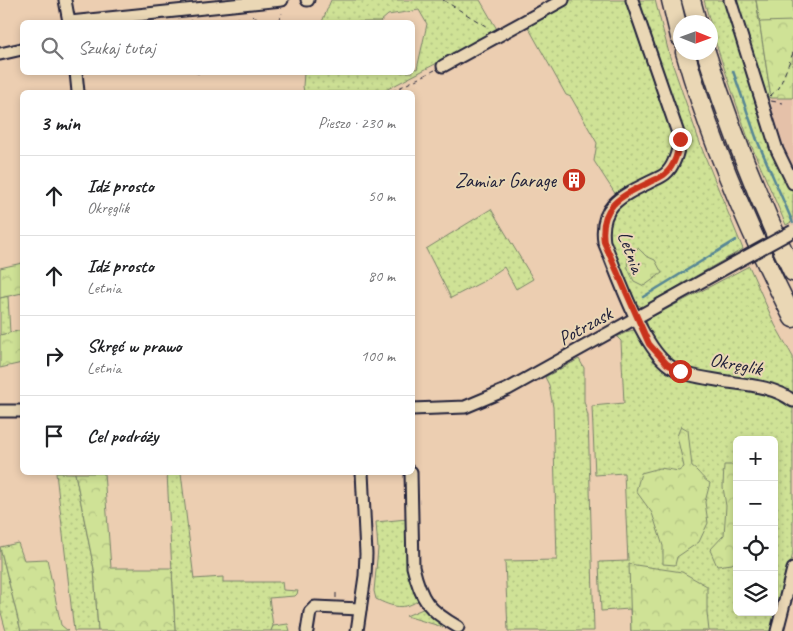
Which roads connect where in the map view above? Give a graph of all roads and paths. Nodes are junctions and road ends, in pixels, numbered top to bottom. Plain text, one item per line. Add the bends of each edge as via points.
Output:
1 (65, 0) edge
2 (282, 0) edge
3 (443, 0) edge
4 (563, 0) edge
5 (632, 0) edge
6 (671, 0) edge
7 (691, 0) edge
8 (730, 0) edge
9 (282, 12) dead end
10 (675, 15) edge
11 (696, 15) edge
12 (252, 16) dead end
13 (238, 17) dead end
14 (69, 20) edge
15 (88, 20) edge
16 (239, 20) edge
17 (265, 20) edge
18 (280, 20) edge
19 (501, 35) junction
20 (20, 49) edge
21 (793, 53) edge
22 (0, 54) edge
23 (688, 60) edge
24 (709, 60) edge
25 (443, 66) joint
26 (76, 75) edge
27 (78, 90) edge
28 (395, 90) edge
29 (771, 96) dead end
30 (772, 101) dead end
31 (783, 103) dead end
32 (793, 183) edge
33 (793, 231) edge
34 (793, 272) edge
35 (793, 318) edge
36 (637, 319) junction
37 (793, 401) edge
38 (415, 409) edge
39 (0, 411) edge
40 (20, 411) edge
41 (362, 475) edge
42 (411, 475) edge
43 (793, 569) edge
44 (360, 609) junction
45 (458, 627) dead end
46 (307, 631) edge
47 (357, 631) edge
48 (777, 631) edge

1 - 14 street
2 - 15 street
3 - 19 path
4 - 19 street
5 - 36 street, Letnia via 680,139 676,158 666,174 616,202 606,214 602,229 604,242
6 - 10 highway
7 - 11 highway
8 - 32 street via 777,150
9 - 18 path
12 - 17 path
13 - 16 path
19 - 25 street
20 - 22 street
21 - 29 path via 779,88
23 - 35 highway via 739,204
24 - 34 highway via 749,172
25 - 28 path
26 - 27 street
30 - 31 path
33 - 36 street, Potrzask, bridge
36 - 37 street, Okręglik via 649,344 667,364 680,371 776,391
36 - 38 street, Potrzask via 508,389 465,407
39 - 40 street
41 - 44 street via 366,554
42 - 45 street via 413,567 420,593 440,617
43 - 48 street
44 - 46 street via 315,608 310,612
44 - 47 street

